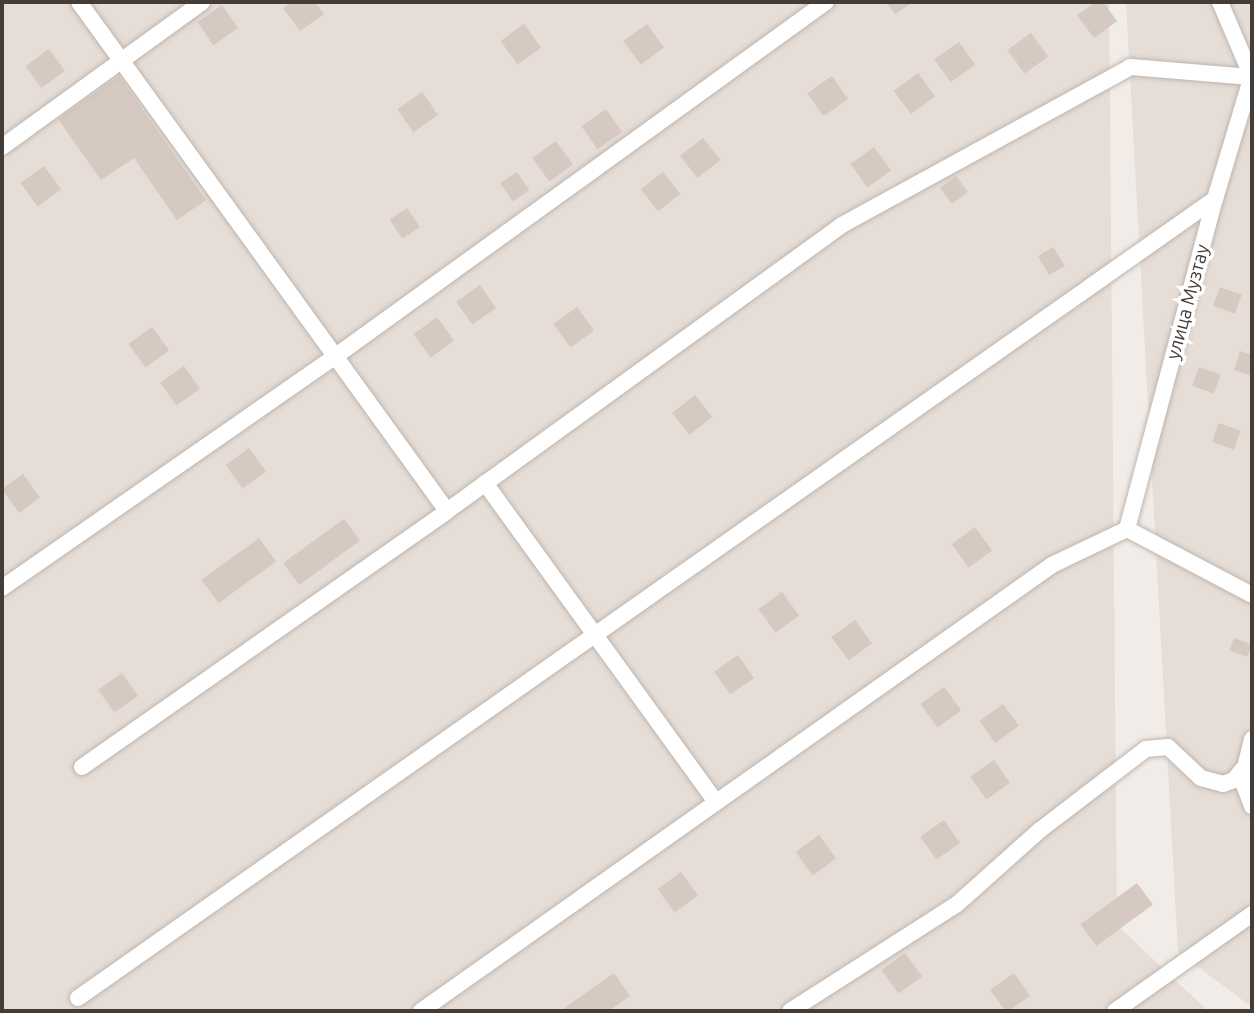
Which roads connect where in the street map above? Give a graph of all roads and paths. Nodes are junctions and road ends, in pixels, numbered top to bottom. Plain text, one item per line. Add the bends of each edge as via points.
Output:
1 (79, 2) edge
2 (202, 2) edge
3 (826, 2) edge
4 (1220, 2) edge
5 (122, 62) junction
6 (1252, 77) edge
7 (2, 146) edge
8 (1215, 199) junction
9 (333, 358) junction
10 (485, 484) junction
11 (447, 511) junction
12 (1128, 529) junction
13 (2, 588) edge
14 (1252, 595) edge
15 (592, 635) junction
16 (1252, 739) edge
17 (82, 767) dead end
18 (1242, 769) junction
19 (716, 802) junction
20 (1252, 806) edge
21 (1252, 914) edge
22 (78, 998) dead end
23 (421, 1011) edge
24 (790, 1011) edge
25 (1115, 1011) edge

1 - 5 street
2 - 5 street
3 - 9 street
4 - 6 street
5 - 7 street
5 - 9 street
6 - 8 street, улица Музтау
6 - 10 street via 1130,67 842,225
8 - 12 street, улица Музтау
8 - 15 street
9 - 11 street
9 - 13 street
10 - 11 street
10 - 15 street
11 - 17 street
12 - 14 street
12 - 19 street via 1052,565
15 - 19 street
15 - 22 street
16 - 18 street
18 - 20 street via 1243,789
18 - 24 street via 1234,780 1223,784 1201,778 1168,747 1146,749 1040,830 956,905
19 - 23 street
21 - 25 street

